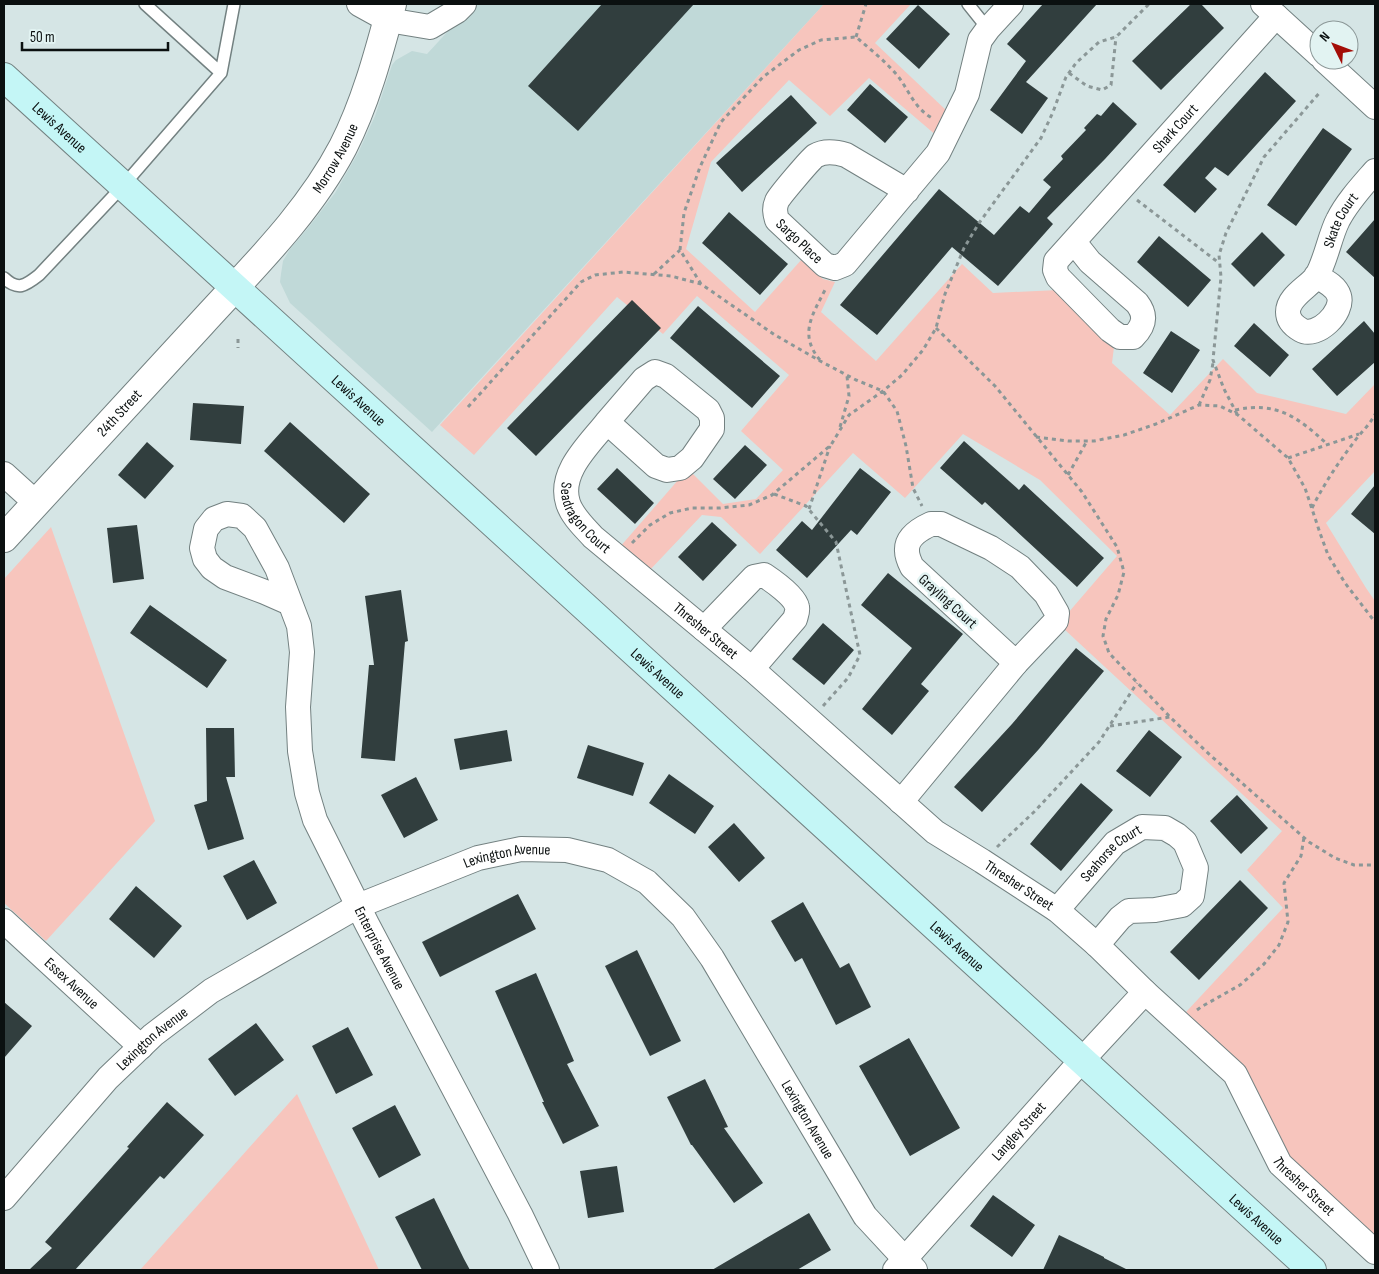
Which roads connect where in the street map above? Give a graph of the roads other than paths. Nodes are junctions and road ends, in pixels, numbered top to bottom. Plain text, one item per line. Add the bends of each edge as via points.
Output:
1 (146, 4) edge
2 (234, 4) edge
3 (359, 4) edge
4 (464, 4) edge
5 (968, 4) edge
6 (1011, 4) edge
7 (1269, 10) edge
8 (390, 12) edge
9 (988, 29) junction
10 (1309, 46) edge
11 (1335, 70) edge
12 (221, 73) junction
13 (4, 77) edge
14 (1375, 107) edge
15 (1375, 171) edge
16 (122, 187) junction
17 (908, 191) junction
18 (1074, 242) dead end
19 (1316, 276) dead end
20 (4, 278) edge
21 (234, 287) junction
22 (607, 422) dead end
23 (4, 474) edge
24 (36, 503) junction
25 (4, 538) edge
26 (617, 557) joint
27 (290, 603) dead end
28 (704, 629) junction
29 (1016, 663) junction
30 (752, 669) junction
31 (901, 802) junction
32 (358, 906) junction
33 (1057, 910) junction
34 (4, 921) edge
35 (1097, 945) junction
36 (1145, 992) junction
37 (141, 1046) junction
38 (1082, 1060) junction
39 (4, 1198) edge
40 (1375, 1252) edge
41 (905, 1266) edge
42 (547, 1270) edge
43 (1312, 1270) edge

1 - 12 lane
2 - 12 lane
3 - 8 street
4 - 8 street via 430,27
5 - 9 lane
6 - 9 street, Sargo Place
7 - 10 street
7 - 18 street, Shark Court
8 - 21 street, Morrow Avenue via 378,58 343,146 314,196
9 - 17 street, Sargo Place via 980,40 966,94 938,153
11 - 14 street
12 - 16 lane
13 - 16 main road, Lewis Avenue
15 - 19 street, Skate Court via 1338,220
16 - 20 lane via 39,276 29,283 15,286
16 - 21 main road, Lewis Avenue
17 - 17 street, Sargo Place via 846,155 824,153 815,157 778,199 775,210 777,220 825,265 835,268 845,264
21 - 24 street, 24th Street
21 - 38 main road, Lewis Avenue
22 - 26 street, Seadragon Court via 572,468 565,486 568,504 579,522
23 - 24 street
24 - 25 street, 24th Street
26 - 28 street, Thresher Street
27 - 32 street, Enterprise Avenue via 299,626 301,644 298,707 307,793 315,820
28 - 30 street, Thresher Street
28 - 30 street via 754,577 764,576 773,581 795,601 798,609 795,619
29 - 29 street, Grayling Court via 912,567 906,551 918,530 930,524 941,524 991,548 1020,567 1046,594 1057,613 1056,621
29 - 31 street
30 - 31 street, Thresher Street
31 - 33 street, Thresher Street via 935,832
32 - 37 street, Lexington Avenue via 211,991
32 - 41 street, Lexington Avenue via 478,858 520,849 567,850 608,860 646,882 683,916 712,958 865,1216
32 - 42 street, Enterprise Avenue
33 - 35 street, Thresher Street
33 - 35 street, Seahorse Court via 1115,843 1142,827 1165,828 1177,835 1185,842 1196,868 1192,896 1182,905 1129,911
34 - 37 street, Essex Avenue
35 - 36 street, Thresher Street
36 - 38 street, Langley Street
36 - 40 street, Thresher Street via 1235,1074 1280,1164
37 - 39 street, Lexington Avenue via 108,1078
38 - 41 street, Langley Street
38 - 43 main road, Lewis Avenue

